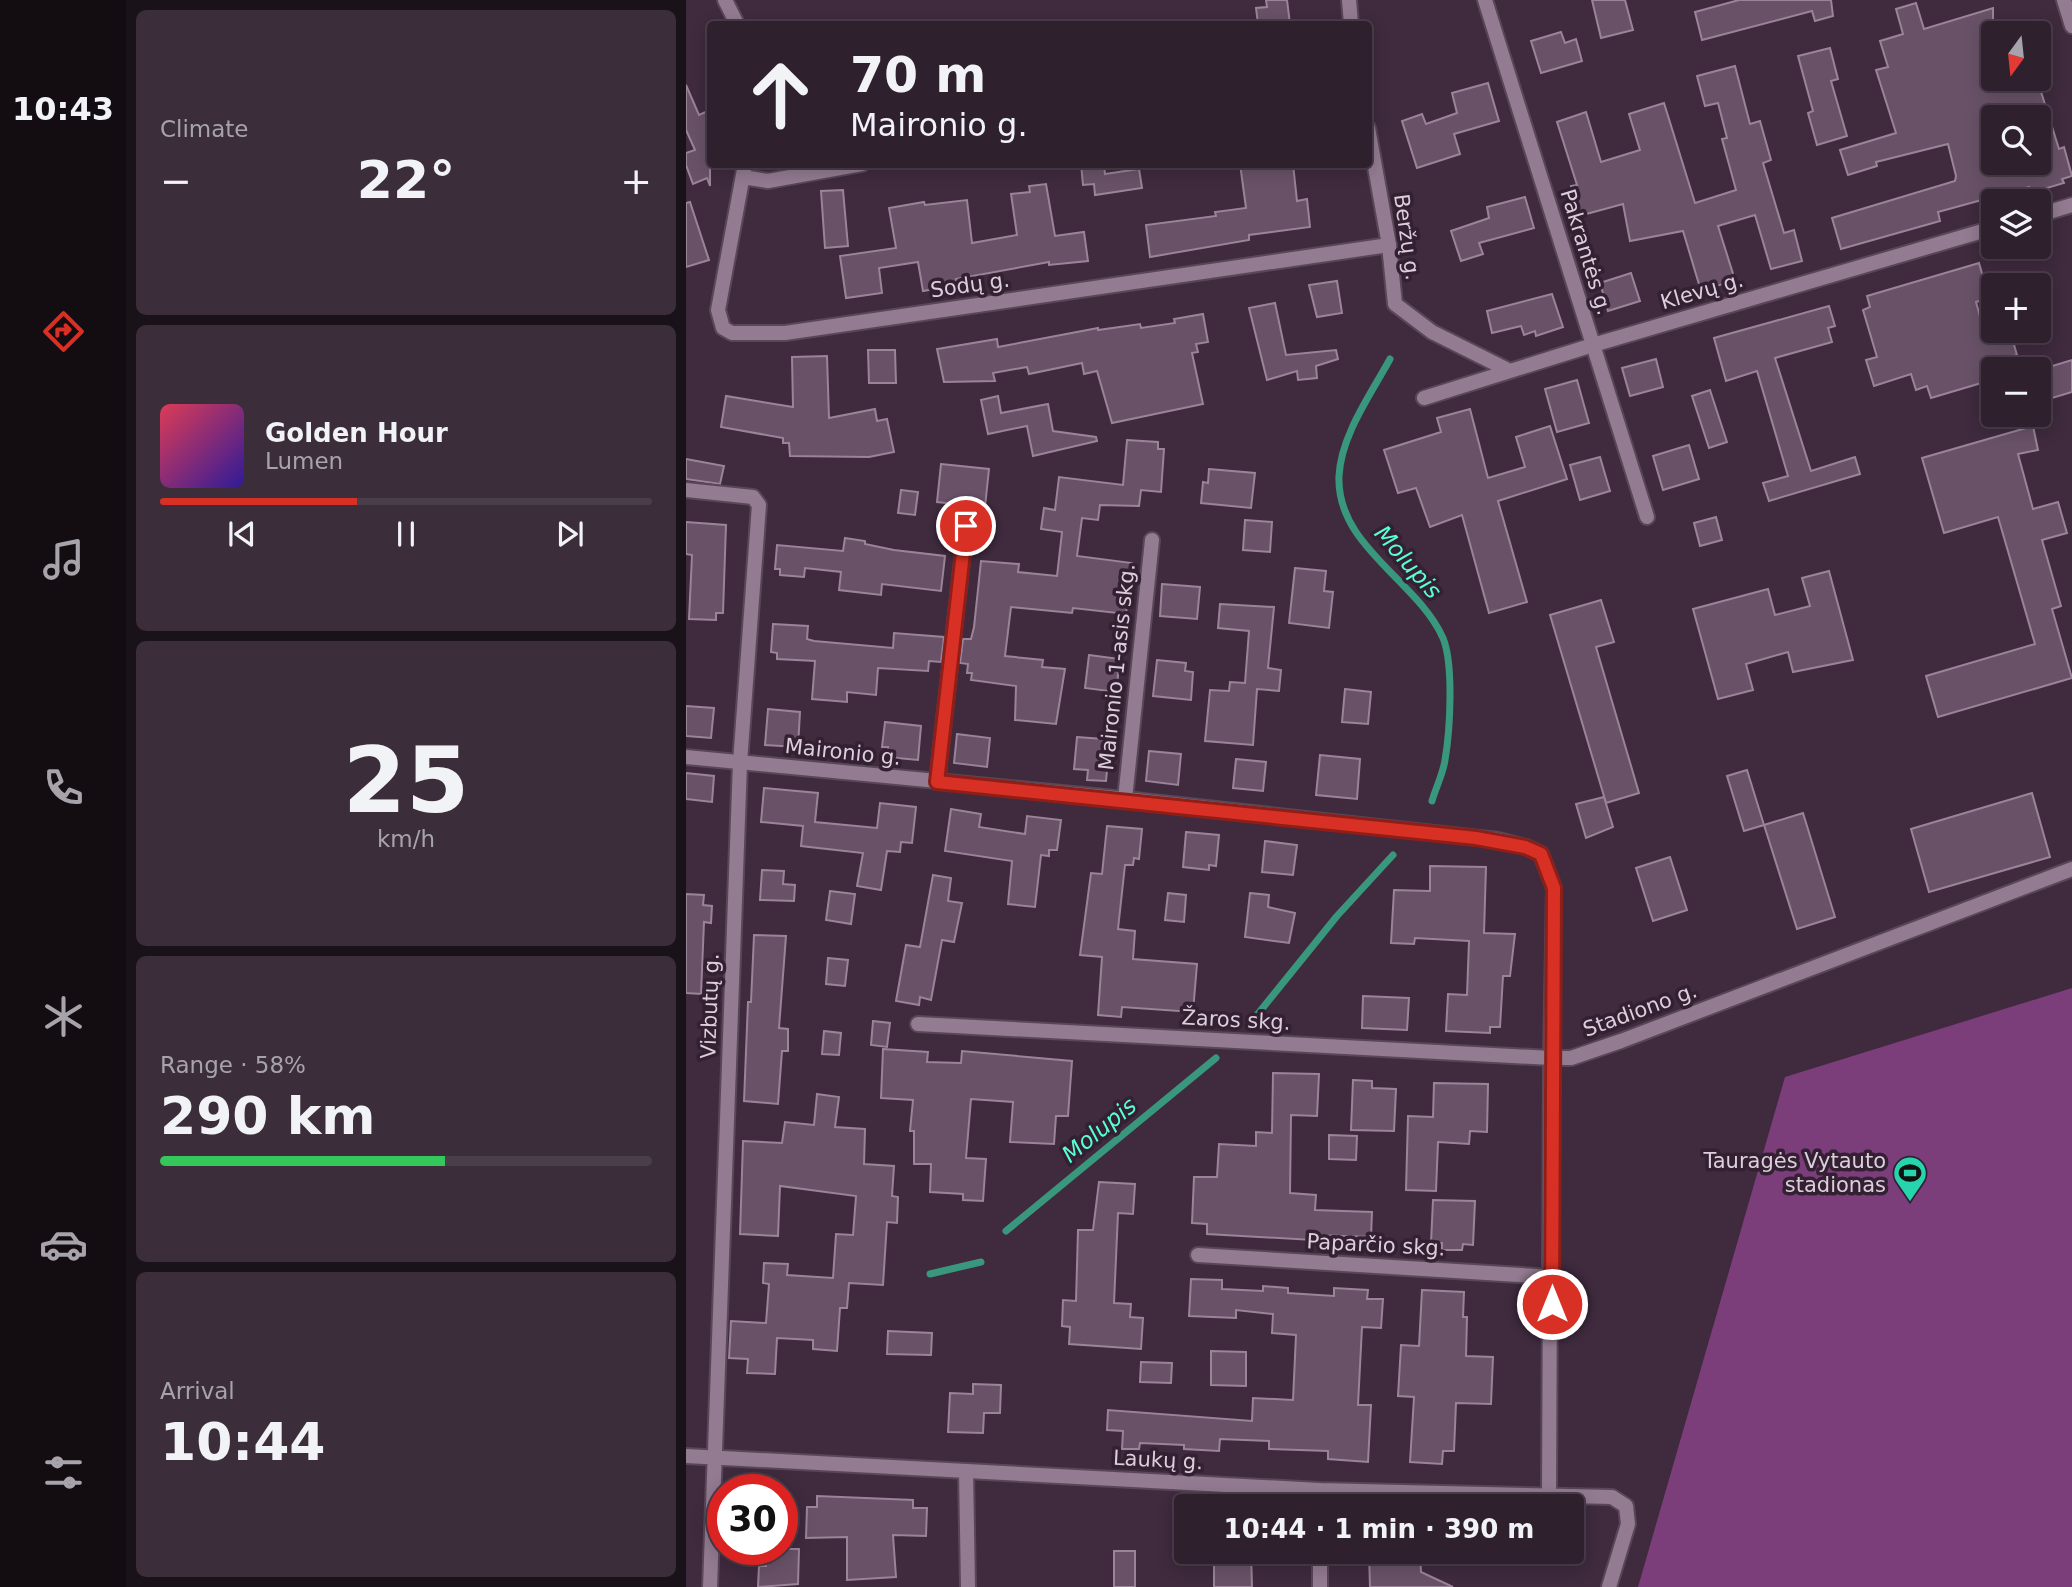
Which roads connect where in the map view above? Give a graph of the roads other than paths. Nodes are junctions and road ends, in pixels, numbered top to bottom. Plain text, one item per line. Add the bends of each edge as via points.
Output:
1 (725, 0) edge
2 (1349, 0) edge
3 (1485, 0) edge
4 (2064, 0) edge
5 (736, 21) edge
6 (1352, 21) edge
7 (2072, 26) edge
8 (1372, 150) edge
9 (840, 168) edge
10 (744, 171) edge
11 (2072, 205) edge
12 (2051, 211) edge
13 (1981, 232) edge
14 (1389, 245) junction
15 (1592, 345) junction
16 (1508, 370) junction
17 (1424, 398) dead end
18 (686, 490) edge
19 (1647, 517) dead end
20 (966, 526) dead end
21 (1152, 540) dead end
22 (686, 757) edge
23 (740, 763) junction
24 (937, 782) junction
25 (1125, 799) junction
26 (2072, 869) edge
27 (918, 1024) dead end
28 (1551, 1058) junction
29 (1198, 1255) dead end
30 (1552, 1277) junction
31 (686, 1456) edge
32 (713, 1457) junction
33 (966, 1471) junction
34 (1319, 1490) junction
35 (1319, 1494) edge
36 (1549, 1494) joint
37 (1584, 1496) edge
38 (1320, 1564) edge
39 (710, 1587) edge
40 (968, 1587) edge
41 (1320, 1587) edge
42 (1609, 1587) edge

1 - 5 street
2 - 6 street
3 - 15 street, Pakrantės g.
4 - 7 street
8 - 14 street, Beržų g.
9 - 10 street via 768,181
10 - 14 street, Sodų g. via 718,310 723,328 732,333 785,333
11 - 12 street
13 - 15 street, Klevų g.
14 - 16 street, Beržų g. via 1395,304 1432,332
15 - 16 street, Klevų g.
15 - 19 street, Pakrantės g.
16 - 17 street, Klevų g.
18 - 23 street, Vizbutų g. via 754,497 759,505
20 - 24 street
21 - 25 street, Maironio 1-asis skg.
22 - 23 street, Maironio g.
23 - 24 street, Maironio g.
23 - 32 street, Vizbutų g.
24 - 25 street, Maironio g.
25 - 28 street, Maironio g. via 1498,841 1541,854 1554,888
26 - 28 street, Stadiono g. via 1621,1041 1571,1058
27 - 28 street, Žaros skg.
28 - 30 street
29 - 30 street, Paparčio skg.
30 - 36 street
31 - 32 street, Laukų g.
32 - 33 street, Laukų g.
32 - 39 street, Vizbutų g.
33 - 34 street, Laukų g.
33 - 40 street
34 - 35 street
34 - 36 street, Laukų g.
37 - 42 street, Laukų g. via 1612,1497 1626,1506 1628,1524
38 - 41 street

